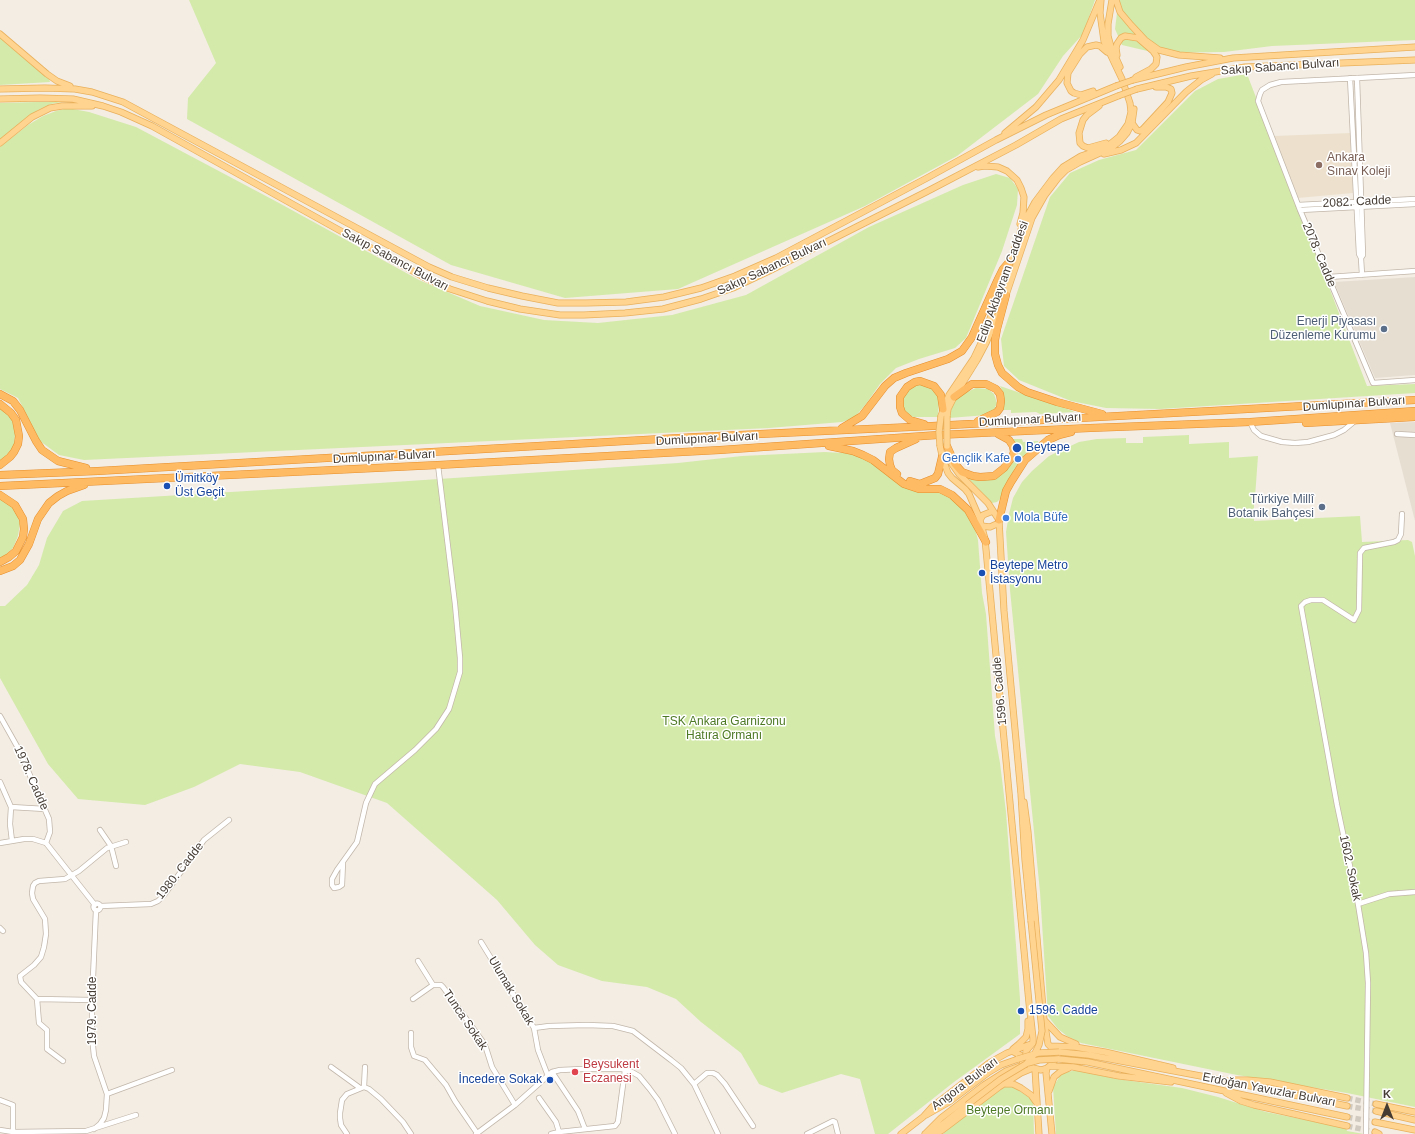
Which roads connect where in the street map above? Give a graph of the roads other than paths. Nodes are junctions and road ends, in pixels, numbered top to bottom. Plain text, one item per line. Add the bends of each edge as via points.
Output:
1 (1100, 0) edge
2 (1112, 0) edge
3 (1116, 0) edge
4 (0, 34) edge
5 (1415, 47) edge
6 (1228, 59) junction
7 (1415, 60) edge
8 (1219, 71) junction
9 (1415, 75) edge
10 (1123, 77) junction
11 (1350, 78) junction
12 (1356, 78) junction
13 (1133, 80) junction
14 (1114, 87) junction
15 (0, 89) edge
16 (1139, 89) junction
17 (82, 90) junction
18 (0, 98) edge
19 (1107, 100) junction
20 (103, 106) junction
21 (1132, 123) junction
22 (1119, 137) junction
23 (996, 140) junction
24 (0, 143) edge
25 (1088, 158) junction
26 (972, 168) junction
27 (1415, 199) edge
28 (1359, 204) junction
29 (1415, 204) edge
30 (1298, 205) junction
31 (1300, 210) junction
32 (1016, 242) junction
33 (1009, 262) junction
34 (1415, 271) edge
35 (1362, 275) junction
36 (1329, 277) junction
37 (1006, 295) junction
38 (1415, 380) edge
39 (0, 394) edge
40 (954, 396) junction
41 (1415, 400) edge
42 (0, 404) edge
43 (1415, 411) edge
44 (943, 414) junction
45 (1110, 416) junction
46 (1415, 417) edge
47 (1356, 420) junction
48 (1250, 422) junction
49 (971, 424) junction
50 (932, 426) junction
51 (1090, 428) junction
52 (838, 430) junction
53 (996, 433) junction
54 (1397, 434) dead end
55 (1415, 435) edge
56 (921, 437) junction
57 (809, 444) junction
58 (943, 446) junction
59 (942, 457) junction
60 (0, 465) edge
61 (438, 465) junction
62 (98, 471) junction
63 (0, 475) edge
64 (100, 482) junction
65 (0, 486) edge
66 (0, 494) edge
67 (993, 511) junction
68 (1402, 514) dead end
69 (980, 520) junction
70 (999, 522) junction
71 (982, 526) junction
72 (986, 542) junction
73 (0, 562) edge
74 (0, 572) edge
75 (0, 716) edge
76 (5, 725) junction
77 (0, 728) edge
78 (0, 782) edge
79 (1021, 794) junction
80 (11, 807) junction
81 (45, 809) junction
82 (229, 820) dead end
83 (100, 830) dead end
84 (12, 841) junction
85 (126, 842) dead end
86 (0, 843) edge
87 (46, 843) junction
88 (111, 846) junction
89 (343, 862) junction
90 (116, 866) dead end
91 (71, 875) junction
92 (1415, 892) edge
93 (1358, 904) junction
94 (95, 908) junction
95 (481, 942) dead end
96 (418, 961) dead end
97 (434, 985) junction
98 (1042, 988) junction
99 (1027, 989) junction
100 (37, 999) junction
101 (413, 999) dead end
102 (92, 1000) junction
103 (1029, 1003) junction
104 (1044, 1020) junction
105 (534, 1028) junction
106 (411, 1033) dead end
107 (1034, 1044) junction
108 (1050, 1045) junction
109 (1085, 1048) junction
110 (1010, 1052) junction
111 (1018, 1059) joint
112 (63, 1061) dead end
113 (544, 1065) junction
114 (330, 1066) dead end
115 (1020, 1066) joint
116 (365, 1067) dead end
117 (1049, 1067) junction
118 (1073, 1067) junction
119 (1034, 1069) junction
120 (172, 1070) dead end
121 (625, 1070) junction
122 (555, 1071) junction
123 (1021, 1073) junction
124 (1191, 1074) junction
125 (548, 1076) junction
126 (1222, 1080) junction
127 (694, 1084) junction
128 (1004, 1084) junction
129 (1192, 1084) junction
130 (362, 1088) junction
131 (1220, 1090) junction
132 (107, 1094) junction
133 (1048, 1097) junction
134 (539, 1098) dead end
135 (1347, 1098) tunnel mouth
136 (0, 1100) edge
137 (1376, 1104) tunnel mouth
138 (515, 1105) junction
139 (1037, 1106) junction
140 (1347, 1106) tunnel mouth
141 (1376, 1112) tunnel mouth
142 (1415, 1112) edge
143 (136, 1115) dead end
144 (923, 1117) junction
145 (1347, 1117) tunnel mouth
146 (1415, 1120) edge
147 (1375, 1122) tunnel mouth
148 (752, 1126) dead end
149 (1347, 1126) tunnel mouth
150 (94, 1129) junction
151 (585, 1129) junction
152 (0, 1130) edge
153 (1415, 1130) edge
154 (13, 1132) junction
155 (559, 1132) junction
156 (86, 1133) edge
157 (477, 1133) edge
158 (347, 1134) edge
159 (411, 1134) edge
160 (551, 1134) edge
161 (675, 1134) edge
162 (718, 1134) edge
163 (808, 1134) edge
164 (838, 1134) edge
165 (901, 1134) edge
166 (925, 1134) edge
167 (1039, 1134) edge
168 (1052, 1134) edge
169 (1366, 1134) edge

1 - 10 main road, Edip Akbayram Caddesi via 1104,42
1 - 23 main road via 1083,40 1059,80 1036,107
2 - 10 main road, Edip Akbayram Caddesi via 1108,36
3 - 6 main road via 1120,12 1131,25 1159,50 1179,55
4 - 17 main road via 57,81
5 - 6 main road, Sakıp Sabancı Bulvarı
6 - 13 main road, Sakıp Sabancı Bulvarı
7 - 8 main road, Sakıp Sabancı Bulvarı via 1245,67
8 - 16 main road, Sakıp Sabancı Bulvarı
8 - 25 main road via 1201,80 1186,92 1140,140 1131,146
9 - 12 street
10 - 13 main road via 1116,52 1117,44 1125,36 1138,38 1153,51 1157,61 1151,69
10 - 14 main road via 1104,48 1096,45 1084,50 1068,73 1067,83 1074,93 1081,95
10 - 21 main road, Edip Akbayram Caddesi via 1134,104
10 - 22 main road, Edip Akbayram Caddesi via 1131,112 1128,124
11 - 12 street
11 - 28 street
11 - 30 street, 2078. Cadde via 1281,82 1266,88 1260,94 1258,101
12 - 28 street
13 - 14 main road, Sakıp Sabancı Bulvarı, bridge
14 - 23 main road, Sakıp Sabancı Bulvarı via 1046,115
15 - 17 main road, Sakıp Sabancı Bulvarı
16 - 19 main road, Sakıp Sabancı Bulvarı, bridge
16 - 21 main road via 1166,87 1171,89 1172,93 1168,102 1143,129 1137,130
17 - 23 main road, Sakıp Sabancı Bulvarı via 123,102 429,267 488,288 558,303 626,302 664,297 708,286 776,258
18 - 20 main road, Sakıp Sabancı Bulvarı via 73,99
19 - 22 main road via 1083,120 1080,143 1085,148 1092,147
19 - 26 main road, Sakıp Sabancı Bulvarı via 1061,120
20 - 24 main road via 50,108 32,117
20 - 26 main road, Sakıp Sabancı Bulvarı via 152,126 427,279 487,301 560,315 598,315 663,309 701,299 769,271
21 - 25 main road, Edip Akbayram Caddesi via 1124,138 1116,145
22 - 32 main road, Edip Akbayram Caddesi via 1100,150 1076,159 1059,172 1031,209
25 - 37 main road, Edip Akbayram Caddesi via 1066,170 1041,201 1032,218
26 - 32 main road via 998,167 1010,173 1020,184 1024,206
27 - 28 street, 2082. Cadde
28 - 29 street, 2082. Cadde
28 - 30 street, 2082. Cadde
28 - 31 street, 2082. Cadde
28 - 35 street via 1359,254
30 - 31 street, 2078. Cadde
31 - 36 street, 2078. Cadde
32 - 33 main road, Edip Akbayram Caddesi
33 - 44 main road, Edip Akbayram Caddesi via 983,339 974,358 949,395
33 - 52 highway via 1003,269 966,347 948,359 894,378 862,416
34 - 35 street
35 - 36 street
36 - 38 street, 2078. Cadde via 1373,383
37 - 40 main road, Edip Akbayram Caddesi via 986,343
37 - 45 highway via 995,340 995,354 1002,374 1027,392
39 - 62 highway via 13,401 20,410 42,450 70,465
40 - 44 main road, Edip Akbayram Caddesi
40 - 49 highway via 972,384 981,383 990,385 1000,394 1000,408 997,412
41 - 45 highway, Dumlupınar Bulvarı
42 - 60 highway via 11,412 16,420 18,436 14,452
43 - 48 highway, Dumlupınar Bulvarı
44 - 50 highway via 941,395 934,386 920,381 906,387 900,397 900,407 904,416
44 - 58 main road, bridge
45 - 49 highway, Dumlupınar Bulvarı
46 - 47 highway
47 - 48 highway via 1269,424
47 - 48 street via 1334,435 1295,443 1261,436
48 - 51 highway, Dumlupınar Bulvarı
49 - 50 highway, Dumlupınar Bulvarı
50 - 52 highway, Dumlupınar Bulvarı
51 - 53 highway, Dumlupınar Bulvarı
51 - 70 highway via 1054,437 1029,456 1007,489
52 - 62 highway, Dumlupınar Bulvarı
53 - 56 highway, Dumlupınar Bulvarı
53 - 58 highway via 1009,440 1014,452 1004,468 994,476 973,476 962,472
54 - 55 street
56 - 57 highway, Dumlupınar Bulvarı
56 - 59 highway via 890,452 892,470 908,481 924,483 938,474
57 - 61 highway, Dumlupınar Bulvarı
57 - 72 highway via 854,451 873,460 904,484 919,489 940,490 952,495 968,510
58 - 59 main road, 1596. Cadde
58 - 67 main road via 955,469
59 - 69 main road, 1596. Cadde via 950,476 970,494
61 - 64 highway, Dumlupınar Bulvarı
61 - 89 street via 455,604 460,672 449,709 436,729 416,750 375,784 366,803 357,842
62 - 63 highway, Dumlupınar Bulvarı
64 - 65 highway, Dumlupınar Bulvarı
64 - 74 highway via 67,491 49,503 38,519 20,560
66 - 73 highway via 15,505 23,519 24,529 16,551
67 - 69 main road
67 - 70 main road
68 - 93 street, 1602. Sokak via 1401,534 1398,540 1364,548 1360,553 1359,610 1354,620 1323,600 1311,600 1302,606 1337,805
69 - 71 main road, 1596. Cadde
70 - 71 main road via 990,528
70 - 79 main road, 1596. Cadde via 1004,611
71 - 72 main road, 1596. Cadde
72 - 99 main road, 1596. Cadde
75 - 76 street, 1978. Cadde
76 - 77 street
76 - 81 street, 1978. Cadde
78 - 80 street
79 - 98 main road, 1596. Cadde via 1027,818
79 - 107 main road, 1596. Cadde, bridge via 1041,1026
80 - 81 street
80 - 84 street
81 - 87 street, 1978. Cadde via 50,832
82 - 94 street, 1980. Cadde via 204,840 158,901 151,904 101,906 100,910
83 - 88 street
84 - 86 street
84 - 87 street via 33,839
85 - 88 street
87 - 91 street
88 - 90 street
88 - 91 street
89 - 89 street via 332,879 334,888 342,885
91 - 94 street
91 - 100 street via 65,879 35,882 33,886 33,899 45,919 46,934 41,957 20,976 20,979
92 - 93 street via 1389,894
93 - 169 street, 1602. Sokak via 1368,968
94 - 102 street, 1979. Cadde
95 - 105 street, Ulumak Sokak
96 - 97 street
97 - 101 street, Tunca Sokak
97 - 138 street, Tunca Sokak via 443,987 483,1042 492,1066
98 - 99 main road via 1035,997 1029,994
98 - 104 main road, 1596. Cadde
99 - 103 main road, 1596. Cadde
100 - 102 street
100 - 112 street via 39,1023 47,1030 47,1049
102 - 132 street, 1979. Cadde via 94,1056
103 - 107 main road, 1596. Cadde
103 - 110 main road via 1027,1034
104 - 108 main road, 1596. Cadde
104 - 109 main road via 1060,1037
105 - 113 street, Ulumak Sokak
105 - 127 street via 587,1025 613,1026 633,1031 672,1060
106 - 157 street via 414,1056 425,1060 446,1085
107 - 108 main road, Erdoğan Yavuzlar Bulvarı via 1041,1041
107 - 110 main road, Angora Bulvarı
107 - 119 main road, 1596. Cadde via 1026,1051 1026,1059
107 - 166 main road, Angora Bulvarı, bridge via 1034,1055 1026,1064 1001,1079 937,1129
108 - 109 main road, Erdoğan Yavuzlar Bulvarı
108 - 117 main road, 1596. Cadde via 1054,1059
109 - 124 main road, Erdoğan Yavuzlar Bulvarı
110 - 123 main road via 1020,1055 1024,1068
110 - 144 main road, Angora Bulvarı via 974,1074
111 - 124 main road, Erdoğan Yavuzlar Bulvarı, bridge via 1038,1053 1059,1052
111 - 144 main road, Angora Bulvarı via 1000,1065 949,1102
113 - 122 street
113 - 125 street, Ulumak Sokak
114 - 130 street
115 - 129 main road, Erdoğan Yavuzlar Bulvarı, bridge via 1039,1060 1081,1061
115 - 166 main road, Angora Bulvarı via 1006,1071 984,1085 941,1118
116 - 130 street
117 - 118 main road, Erdoğan Yavuzlar Bulvarı
117 - 119 main road, Erdoğan Yavuzlar Bulvarı
117 - 133 main road, 1596. Cadde via 1046,1073
118 - 129 main road, Erdoğan Yavuzlar Bulvarı via 1135,1078
118 - 133 main road via 1054,1077
119 - 123 main road, Angora Bulvarı
119 - 139 main road, 1596. Cadde
120 - 132 street
121 - 122 street
121 - 151 street via 618,1122 615,1126
121 - 161 street via 639,1076 649,1088
122 - 125 street
122 - 151 street via 578,1111
123 - 128 main road, Angora Bulvarı
124 - 126 main road, Erdoğan Yavuzlar Bulvarı
125 - 138 street
126 - 135 main road via 1270,1082
126 - 140 main road, Erdoğan Yavuzlar Bulvarı
127 - 148 street via 707,1074 717,1075
127 - 162 street
128 - 139 main road via 1013,1084 1021,1088 1031,1095
128 - 166 main road, Angora Bulvarı via 941,1131
129 - 131 main road, Erdoğan Yavuzlar Bulvarı
130 - 158 street via 347,1094 342,1100 340,1113
130 - 159 street via 369,1089 381,1099 404,1122
131 - 145 main road, Erdoğan Yavuzlar Bulvarı
131 - 149 main road via 1254,1105
132 - 150 street, 1979. Cadde via 104,1118
133 - 168 main road, 1596. Cadde
134 - 155 street via 556,1122
136 - 154 street via 13,1105
137 - 142 main road
138 - 157 street
139 - 167 main road, 1596. Cadde
141 - 146 main road
143 - 150 street
144 - 165 main road, Angora Bulvarı
147 - 153 main road
150 - 156 street
151 - 155 street
152 - 154 street
154 - 156 street
155 - 160 street
163 - 164 street via 833,1121

